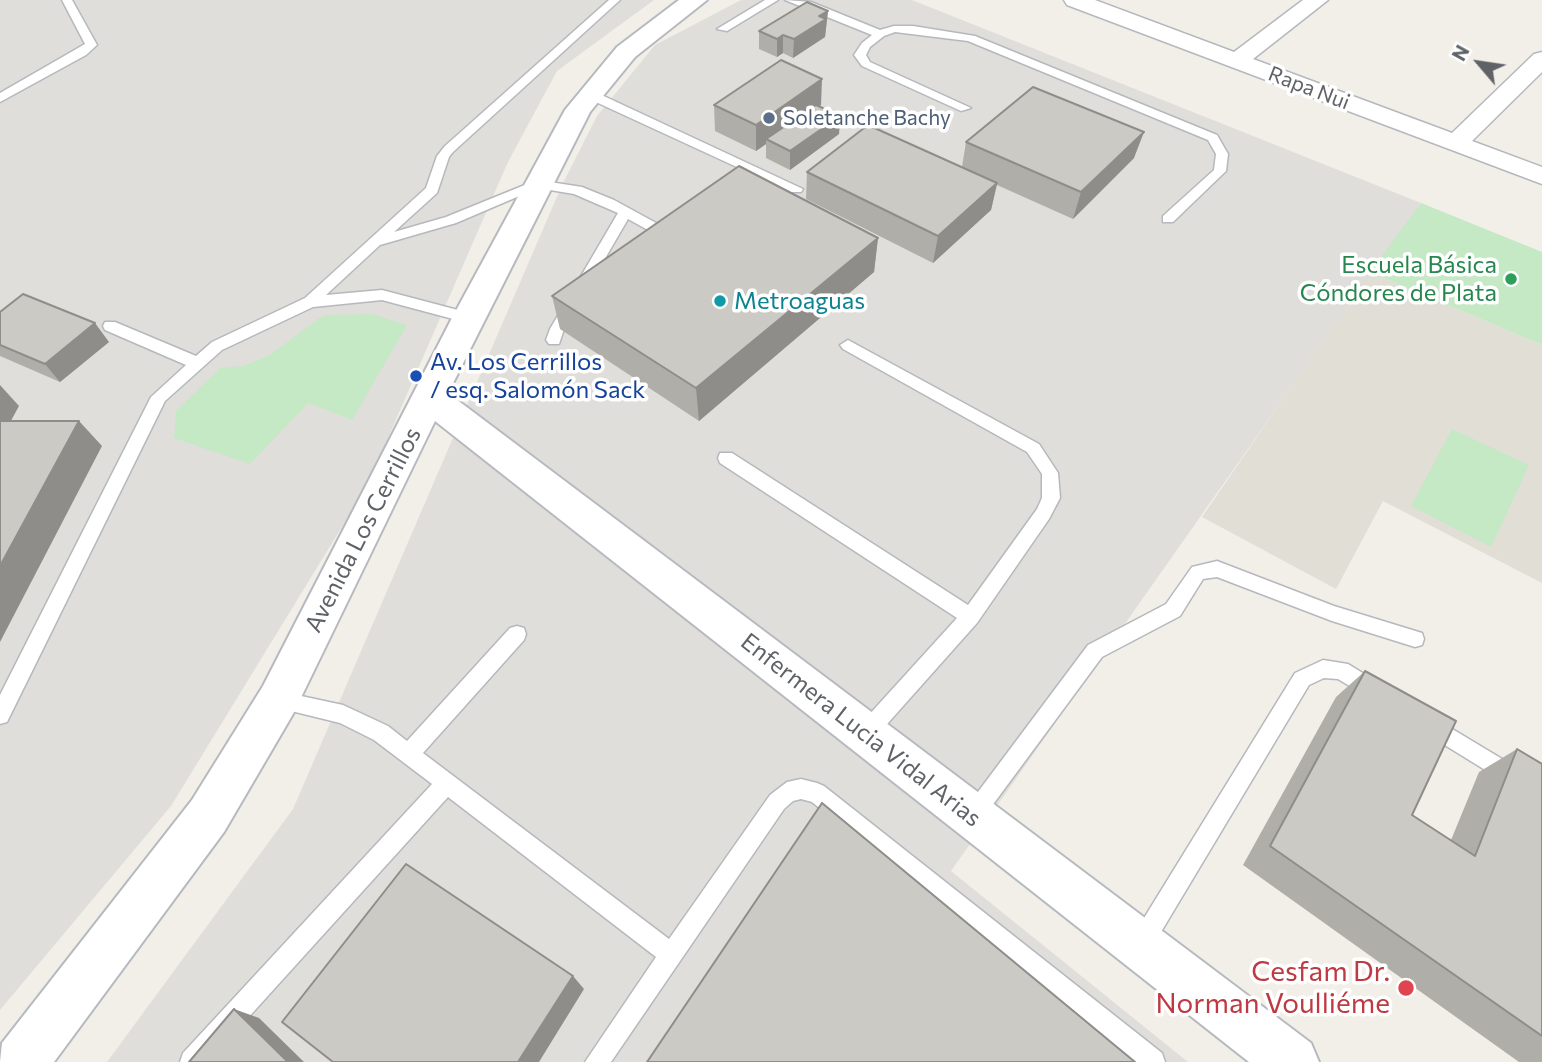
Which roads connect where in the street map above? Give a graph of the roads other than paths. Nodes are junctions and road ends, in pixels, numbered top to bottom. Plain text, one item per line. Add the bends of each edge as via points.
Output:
1 (67, 0) edge
2 (615, 0) edge
3 (695, 0) edge
4 (773, 0) edge
5 (790, 0) edge
6 (1075, 0) edge
7 (1317, 0) edge
8 (805, 2) edge
9 (723, 29) dead end
10 (880, 34) junction
11 (1542, 59) edge
12 (1236, 61) junction
13 (589, 94) junction
14 (0, 98) edge
15 (965, 108) dead end
16 (1456, 143) junction
17 (1542, 176) edge
18 (537, 184) junction
19 (796, 190) dead end
20 (625, 212) junction
21 (1168, 219) dead end
22 (677, 240) edge
23 (377, 242) junction
24 (310, 302) junction
25 (468, 318) junction
26 (110, 326) dead end
27 (554, 340) dead end
28 (848, 345) dead end
29 (197, 363) junction
30 (430, 398) junction
31 (726, 458) dead end
32 (970, 617) junction
33 (517, 634) dead end
34 (1415, 639) dead end
35 (278, 700) junction
36 (0, 715) edge
37 (865, 734) junction
38 (409, 754) junction
39 (447, 783) junction
40 (1542, 794) edge
41 (972, 816) junction
42 (1140, 945) junction
43 (670, 954) junction
44 (21, 1062) edge
45 (192, 1062) edge
46 (597, 1062) edge
47 (1153, 1062) edge
48 (1292, 1062) edge

1 - 14 lane via 91,45
2 - 23 lane via 446,153 432,190
3 - 13 street, Avenida Los Cerrillos via 634,44
4 - 9 lane
5 - 8 lane
6 - 12 street, Rapa Nui
7 - 12 street
8 - 10 lane
10 - 15 lane via 860,55 866,64
10 - 21 lane via 913,29 971,38 1213,138 1222,154 1220,171
11 - 16 street
12 - 16 street, Rapa Nui
13 - 18 street, Avenida Los Cerrillos
13 - 19 lane
16 - 17 street, Rapa Nui
18 - 20 lane via 577,190
18 - 23 lane via 451,220
18 - 25 street, Avenida Los Cerrillos
20 - 22 lane
20 - 27 lane
23 - 24 lane
24 - 25 lane via 382,295
24 - 29 lane via 228,339
25 - 30 street, Avenida Los Cerrillos
26 - 29 lane
28 - 32 lane via 1033,448 1050,473 1051,498 1043,514
29 - 36 lane via 150,410
30 - 35 street, Avenida Los Cerrillos
30 - 37 street, Enfermera Lucia Vidal Arias
31 - 32 lane
32 - 37 lane
33 - 38 lane
34 - 41 lane via 1217,569 1198,572 1173,610 1095,651
35 - 38 lane via 343,714
35 - 44 street, Avenida Los Cerrillos via 176,861
37 - 41 street, Enfermera Lucia Vidal Arias
38 - 39 lane
39 - 43 lane
39 - 45 lane
40 - 42 lane via 1341,670 1323,669 1302,679
41 - 42 street, Enfermera Lucia Vidal Arias
42 - 48 street, Enfermera Lucia Vidal Arias
43 - 46 lane
43 - 47 lane via 778,802 787,792 801,789 817,793

